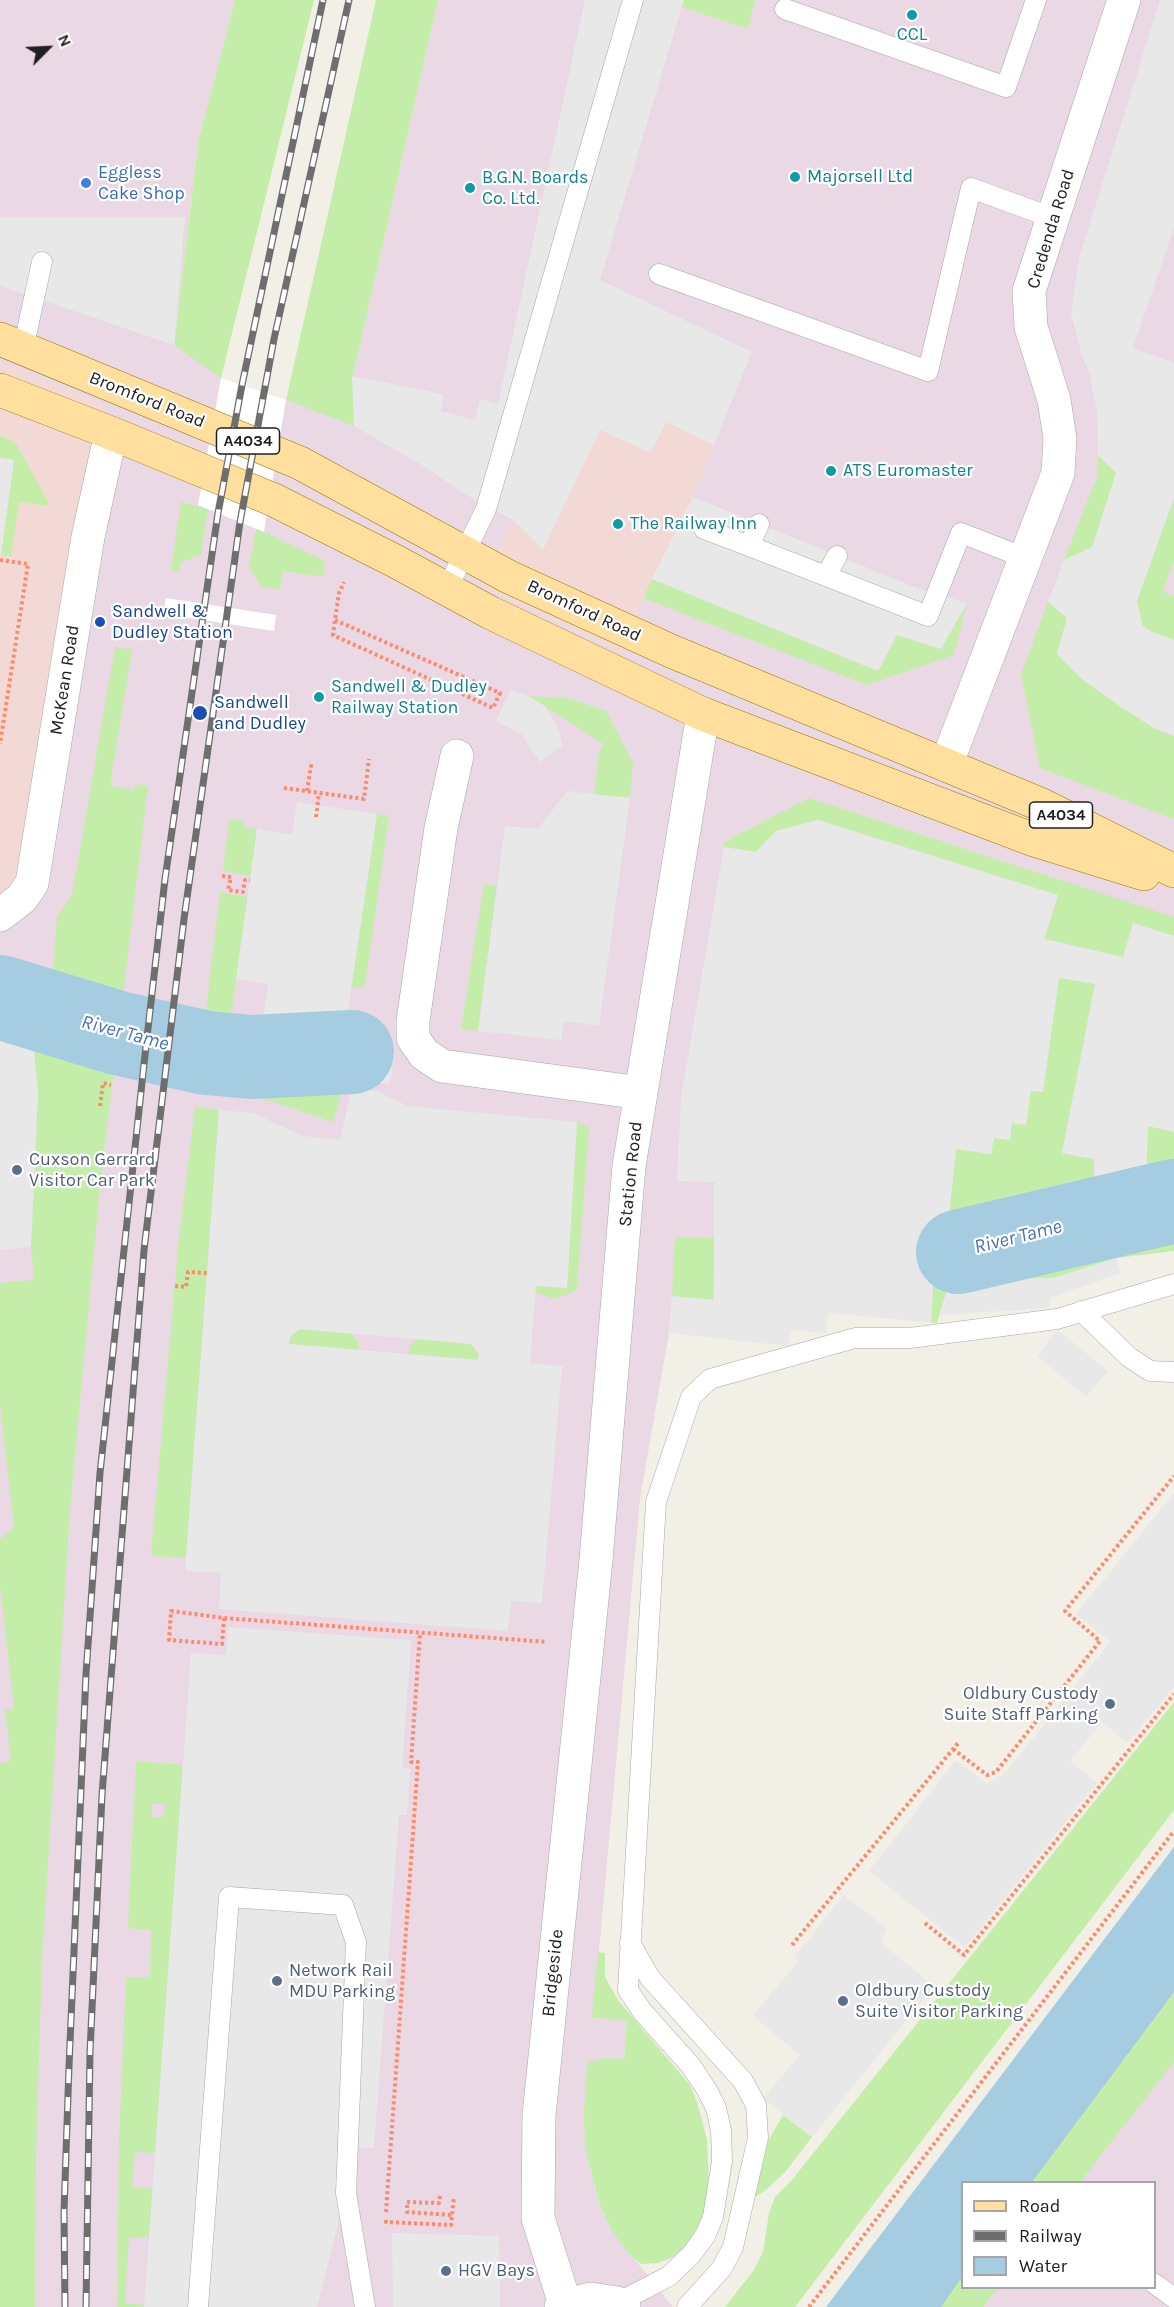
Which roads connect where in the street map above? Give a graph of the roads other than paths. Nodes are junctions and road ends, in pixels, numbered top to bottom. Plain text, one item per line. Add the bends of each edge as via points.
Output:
1 (633, 0) edge
2 (1036, 0) edge
3 (1124, 0) edge
4 (785, 9) dead end
5 (1053, 218) junction
6 (42, 262) dead end
7 (658, 274) dead end
8 (10, 343) edge
9 (0, 390) edge
10 (111, 433) junction
11 (759, 524) dead end
12 (704, 529) dead end
13 (749, 546) junction
14 (464, 554) junction
15 (837, 556) dead end
16 (1025, 558) junction
17 (826, 576) junction
18 (521, 582) junction
19 (447, 589) junction
20 (754, 686) junction
21 (704, 714) junction
22 (457, 756) dead end
23 (946, 765) junction
24 (904, 790) junction
25 (1034, 840) junction
26 (1174, 871) edge
27 (1174, 883) edge
28 (0, 915) edge
29 (641, 1093) junction
30 (1174, 1284) edge
31 (1081, 1311) junction
32 (1174, 1372) edge
33 (587, 1638) joint
34 (630, 1943) junction
35 (1156, 2285) edge
36 (1174, 2298) edge
37 (620, 2305) edge
38 (563, 2306) edge
39 (198, 2307) edge
40 (365, 2307) edge
41 (687, 2307) edge
42 (1168, 2307) edge

1 - 14 lane via 486,509
2 - 4 lane via 1006,87
3 - 5 street, Credenda Road
5 - 7 lane via 971,188 928,371
5 - 16 street, Credenda Road via 1029,291 1031,327 1054,400 1060,438 1058,473
6 - 8 lane
8 - 10 main road via 23,371 102,404
8 - 14 main road, Bromford Road / A4034 via 300,463
9 - 10 main road, A4034
10 - 19 main road, A4034 via 274,500
10 - 28 street, McKean Road via 88,537 32,882 22,898
11 - 13 lane
12 - 13 lane
13 - 17 lane
14 - 18 main road, Bromford Road / A4034
14 - 19 lane
15 - 17 lane
16 - 17 lane via 961,533 928,616
16 - 23 street, Credenda Road
18 - 20 main road, Bromford Road / A4034
18 - 21 main road via 535,612 700,686
19 - 21 main road, A4034
20 - 21 main road via 725,688
20 - 23 main road, Bromford Road / A4034
21 - 24 main road, A4034
21 - 29 street, Station Road
22 - 29 street via 441,828 413,1038 424,1054 442,1066
23 - 24 main road via 931,783
23 - 25 main road via 956,791 1022,816
23 - 26 main road, Bromford Road / A4034 via 1042,805
24 - 25 main road, A4034
25 - 27 main road, A4034
29 - 33 street, Station Road via 629,1166
30 - 31 lane
31 - 32 lane via 1129,1357 1150,1371
31 - 34 lane via 1057,1319 910,1338 855,1338 710,1379 691,1397 656,1502
33 - 38 street, Bridgeside via 538,2115 538,2218
34 - 37 lane via 628,1990 707,2090 721,2130 722,2161 713,2217 705,2236 669,2276
34 - 41 lane via 650,1978 742,2081 756,2105 758,2138 733,2247 722,2268
35 - 36 lane
36 - 42 lane
37 - 38 street, Bridgeside via 591,2299
39 - 40 lane via 229,1897 343,1905 356,1942 346,2193

